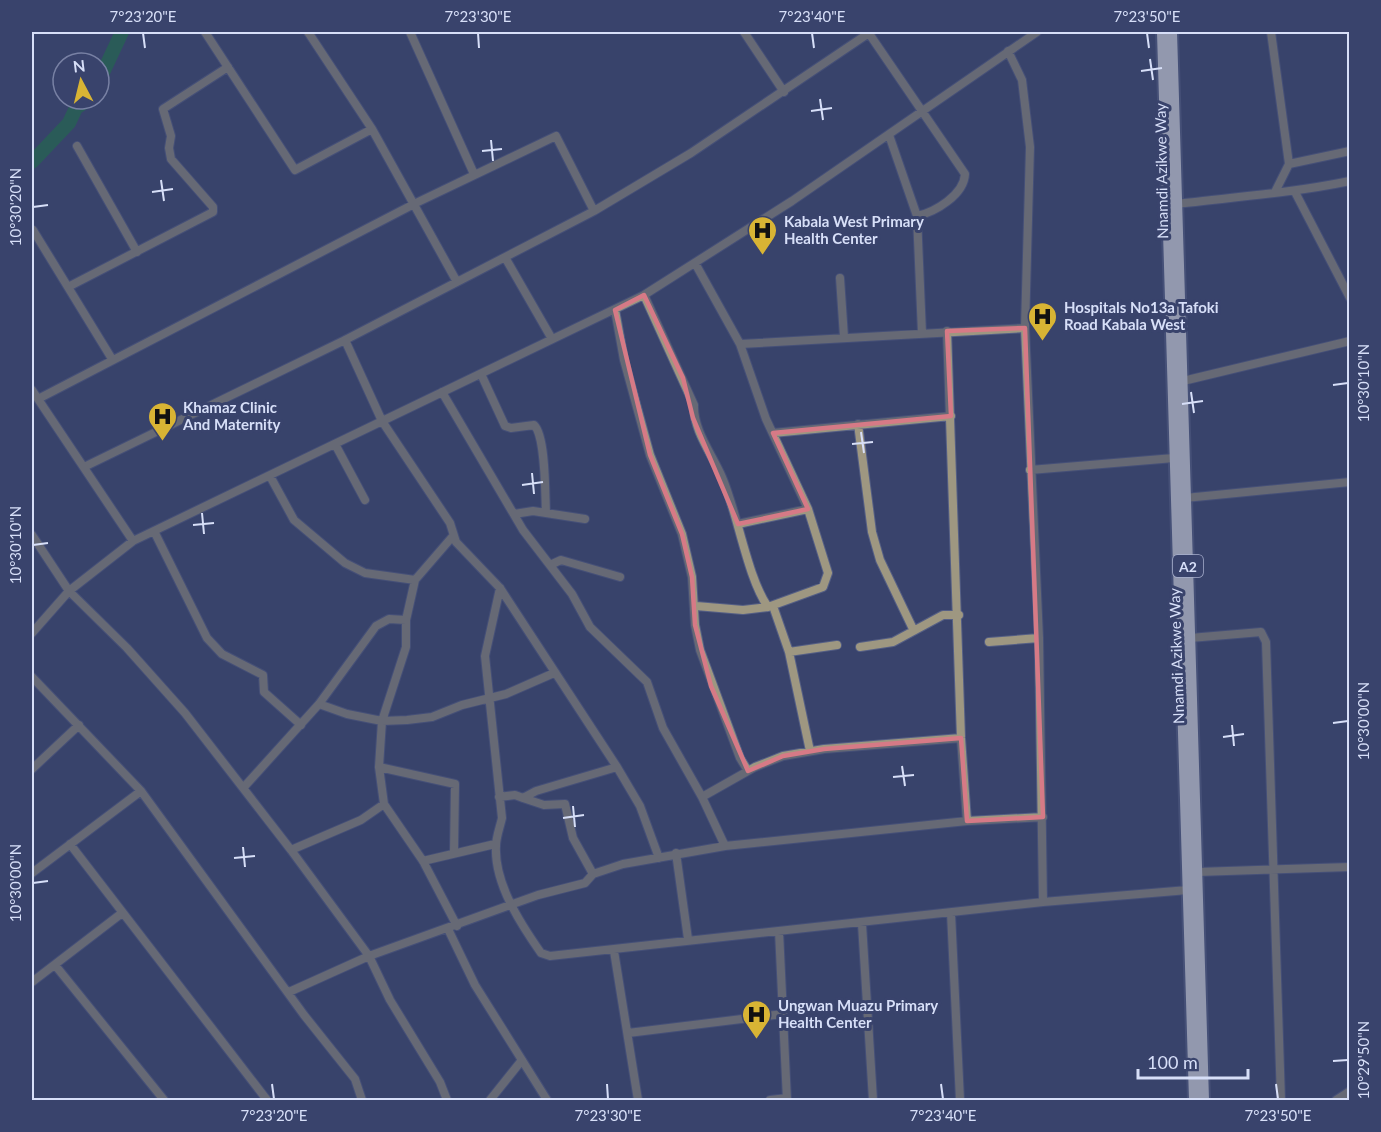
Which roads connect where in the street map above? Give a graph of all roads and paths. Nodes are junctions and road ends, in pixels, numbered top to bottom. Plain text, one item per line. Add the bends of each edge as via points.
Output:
1 (205, 32) edge
2 (308, 32) edge
3 (410, 32) edge
4 (744, 32) edge
5 (869, 32) edge
6 (1037, 32) edge
7 (1162, 32) edge
8 (1172, 32) edge
9 (1271, 32) edge
10 (1008, 51) junction
11 (228, 67) junction
12 (784, 92) junction
13 (923, 112) junction
14 (372, 129) junction
15 (889, 135) junction
16 (76, 146) dead end
17 (1350, 151) edge
18 (1289, 164) junction
19 (474, 174) junction
20 (1350, 181) edge
21 (1275, 192) junction
22 (1295, 192) junction
23 (416, 203) junction
24 (1176, 204) junction
25 (594, 211) junction
26 (917, 216) junction
27 (33, 230) edge
28 (137, 252) junction
29 (506, 259) junction
30 (695, 264) junction
31 (840, 278) dead end
32 (457, 282) junction
33 (68, 287) junction
34 (644, 295) junction
35 (1349, 296) edge
36 (615, 310) junction
37 (1025, 328) junction
38 (947, 331) junction
39 (922, 333) junction
40 (843, 337) junction
41 (552, 339) junction
42 (345, 340) junction
43 (1350, 340) edge
44 (740, 344) junction
45 (112, 359) junction
46 (481, 374) junction
47 (1183, 381) junction
48 (32, 390) edge
49 (442, 392) junction
50 (38, 399) junction
51 (951, 416) junction
52 (382, 420) junction
53 (858, 424) junction
54 (773, 433) junction
55 (335, 444) junction
56 (1174, 458) junction
57 (84, 467) junction
58 (1030, 470) junction
59 (270, 476) junction
60 (1350, 482) edge
61 (1185, 498) junction
62 (365, 500) dead end
63 (808, 509) junction
64 (546, 513) junction
65 (514, 514) junction
66 (585, 519) dead end
67 (738, 524) junction
68 (154, 531) junction
69 (32, 536) edge
70 (453, 536) junction
71 (133, 541) junction
72 (550, 565) junction
73 (620, 577) dead end
74 (415, 580) junction
75 (500, 588) junction
76 (69, 591) junction
77 (696, 606) junction
78 (770, 607) junction
79 (958, 615) junction
80 (406, 620) junction
81 (914, 629) junction
82 (32, 633) edge
83 (1039, 638) junction
84 (1190, 638) junction
85 (989, 642) dead end
86 (837, 645) dead end
87 (860, 647) dead end
88 (789, 652) junction
89 (554, 674) junction
90 (32, 677) edge
91 (489, 698) junction
92 (320, 704) junction
93 (382, 721) junction
94 (79, 725) junction
95 (301, 725) junction
96 (961, 738) junction
97 (810, 751) junction
98 (616, 766) junction
99 (379, 767) junction
100 (32, 769) edge
101 (748, 771) junction
102 (244, 787) junction
103 (141, 791) junction
104 (499, 797) junction
105 (702, 797) junction
106 (523, 798) junction
107 (384, 804) junction
108 (1043, 818) junction
109 (967, 821) junction
110 (70, 844) junction
111 (495, 844) junction
112 (725, 846) junction
113 (291, 850) junction
114 (454, 852) junction
115 (676, 854) junction
116 (659, 858) junction
117 (423, 861) junction
118 (1350, 867) edge
119 (1275, 871) junction
120 (1197, 872) junction
121 (32, 873) edge
122 (593, 874) junction
123 (1188, 890) junction
124 (1043, 902) junction
125 (513, 905) junction
126 (122, 913) junction
127 (951, 913) junction
128 (862, 924) junction
129 (457, 926) junction
130 (448, 929) junction
131 (779, 931) junction
132 (688, 939) junction
133 (614, 951) junction
134 (369, 956) junction
135 (55, 965) junction
136 (32, 982) edge
137 (289, 992) junction
138 (783, 1014) junction
139 (628, 1033) junction
140 (522, 1060) junction
141 (1350, 1091) edge
142 (787, 1099) edge
143 (164, 1101) edge
144 (267, 1101) edge
145 (362, 1101) edge
146 (447, 1101) edge
147 (490, 1101) edge
148 (547, 1101) edge
149 (638, 1101) edge
150 (770, 1101) edge
151 (873, 1101) edge
152 (960, 1101) edge
153 (1194, 1101) edge
154 (1204, 1101) edge
155 (1281, 1101) edge
156 (1336, 1101) edge

1 - 11 street
2 - 14 street
3 - 19 street
4 - 12 street
5 - 12 street
5 - 13 street
6 - 10 street
7 - 56 highway, Nnamdi Azikwe Way / A2
8 - 24 highway, Nnamdi Azikwe Way / A2
9 - 18 street
10 - 13 street
10 - 37 street via 1022,80 1030,147
11 - 14 street via 295,170
11 - 28 street via 164,109 171,136 171,159 213,207 213,212
12 - 25 street
13 - 15 street
13 - 26 street via 960,166 964,181 945,203 929,214
14 - 23 street
15 - 26 street
15 - 30 street
16 - 28 street
17 - 18 street
18 - 21 street
19 - 23 street
19 - 25 street via 556,136
20 - 22 street
21 - 22 street
21 - 24 street
22 - 35 street
23 - 32 street
23 - 45 street
24 - 47 highway, Nnamdi Azikwe Way / A2
25 - 29 street
26 - 39 street
27 - 33 street
28 - 33 street
29 - 32 street
29 - 41 street
30 - 34 street
30 - 44 street
31 - 40 street
32 - 42 street
33 - 45 street
34 - 36 street
34 - 67 street via 683,378 694,405 693,418 722,476
36 - 41 street
36 - 77 street via 650,455 682,534
37 - 38 street
37 - 58 street
38 - 39 street
38 - 51 street
39 - 40 street
40 - 44 street
41 - 46 street
42 - 52 street
42 - 57 street
43 - 47 street
44 - 54 street
45 - 50 street
46 - 49 street
46 - 64 street via 506,426 537,428
47 - 61 highway, Nnamdi Azikwe Way / A2
48 - 50 street
49 - 52 street
49 - 65 street
50 - 57 street
51 - 53 street
51 - 79 street
52 - 55 street
52 - 70 street via 450,523
53 - 54 street
53 - 81 street via 872,532 880,560
54 - 63 street
55 - 59 street
55 - 62 street
56 - 58 street
56 - 123 highway, Nnamdi Azikwe Way / A2
57 - 71 street
58 - 83 street
59 - 68 street
59 - 74 street via 294,520 345,562 365,573
60 - 61 street
61 - 84 highway, Nnamdi Azikwe Way / A2
63 - 67 street
63 - 78 street via 828,573 826,582 823,587
64 - 65 street
64 - 66 street
65 - 72 street
67 - 78 street via 759,590
68 - 71 street
68 - 95 street via 207,638 222,654 263,675 264,692
69 - 76 street
70 - 74 street
70 - 75 street
71 - 76 street
72 - 73 street via 561,560
72 - 105 street via 590,627 647,682 663,728
74 - 80 street
75 - 89 street
75 - 91 street via 485,656
76 - 82 street
76 - 102 street via 127,648
77 - 78 street via 743,610
77 - 101 street via 700,650
78 - 88 street
79 - 81 street via 943,615
79 - 96 street
80 - 92 street via 389,619 376,626
80 - 93 street via 406,647
81 - 87 street via 894,642
83 - 85 street
83 - 108 street
84 - 119 street via 1253,632 1264,636
84 - 120 highway, Nnamdi Azikwe Way / A2
86 - 88 street
88 - 97 street
89 - 91 street
89 - 98 street
90 - 94 street
91 - 93 street via 432,717
91 - 104 street
92 - 93 street
92 - 95 street
93 - 99 street
94 - 100 street
94 - 103 street
95 - 102 street
96 - 97 street
96 - 109 street
97 - 101 street via 783,756
98 - 106 street
98 - 116 street via 640,806
99 - 107 street
99 - 114 street via 455,784
101 - 105 street
102 - 113 street
103 - 110 street
103 - 137 street
104 - 106 street
104 - 111 street via 502,818
105 - 112 street
106 - 122 street via 544,805 565,804 573,838
107 - 113 street via 361,820
107 - 117 street
108 - 109 street
108 - 124 street
109 - 112 street
110 - 121 street
110 - 126 street
111 - 114 street
111 - 125 street via 497,869
112 - 115 street
113 - 134 street
114 - 117 street
115 - 116 street
115 - 132 street
116 - 122 street
117 - 129 street
118 - 119 street
119 - 120 street
119 - 155 street
120 - 154 highway, Nnamdi Azikwe Way / A2
122 - 125 street via 585,883
123 - 124 street
123 - 153 highway, Nnamdi Azikwe Way / A2
124 - 127 street
125 - 129 street
125 - 133 street via 541,953 550,956
126 - 135 street
126 - 144 street
127 - 128 street
127 - 152 street
128 - 131 street
128 - 151 street
129 - 130 street
130 - 134 street
130 - 140 street via 476,986
131 - 132 street
131 - 138 street
132 - 133 street
133 - 139 street
134 - 137 street
134 - 146 street
135 - 136 street
135 - 143 street
137 - 145 street via 356,1079
138 - 139 street
138 - 142 street
139 - 149 street
140 - 147 street
140 - 148 street
141 - 156 street
142 - 150 street

